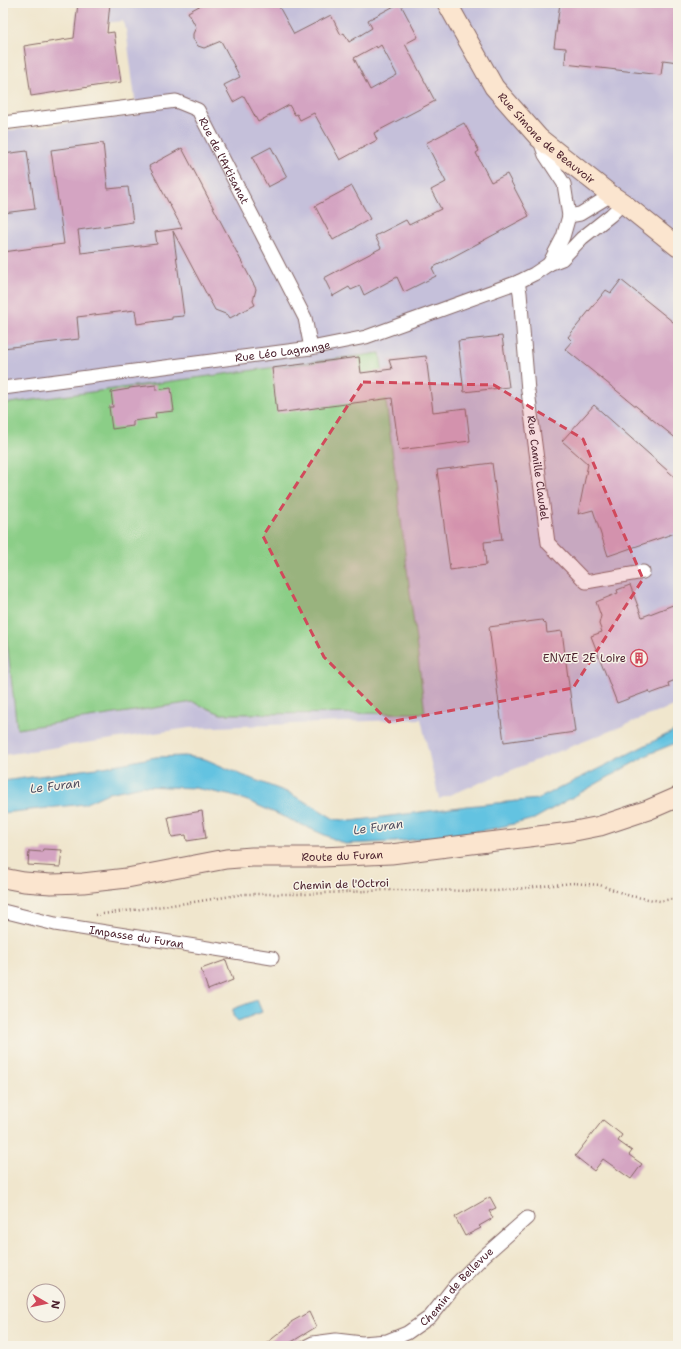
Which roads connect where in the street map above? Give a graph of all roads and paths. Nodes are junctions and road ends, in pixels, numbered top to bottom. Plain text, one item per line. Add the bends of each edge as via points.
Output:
1 (447, 3) edge
2 (3, 123) edge
3 (540, 138) junction
4 (617, 198) junction
5 (569, 216) junction
6 (678, 247) edge
7 (549, 264) junction
8 (518, 282) junction
9 (312, 348) junction
10 (3, 388) edge
11 (643, 572) dead end
12 (678, 797) edge
13 (3, 878) edge
14 (678, 898) edge
15 (3, 911) edge
16 (90, 915) dead end
17 (272, 958) dead end
18 (527, 1218) dead end
19 (306, 1346) edge

1 - 3 main road, Rue Simone de Beauvoir via 494,87
2 - 9 street, Rue de l'Artisanat via 176,101 198,110 305,318
3 - 4 main road, Rue Simone de Beauvoir
3 - 5 street, Rue Léo Lagrange via 545,155 564,184
4 - 5 street
4 - 6 main road, Rue Simone de Beauvoir
4 - 7 street, Rue Léo Lagrange via 611,215 582,238 562,259
5 - 7 street, Rue Léo Lagrange via 564,237
7 - 8 street, Rue Léo Lagrange
8 - 9 street, Rue Léo Lagrange via 366,337
8 - 11 street, Rue Camille Claudel via 528,391 548,543 586,582
9 - 10 street, Rue Léo Lagrange
12 - 13 main road, Route du Furan via 600,826 570,832 398,853 246,857 83,883 51,884
14 - 16 path, Chemin de l'Octroi via 660,901 630,896 600,885 572,883 497,891 388,890 244,894
15 - 17 street, Impasse du Furan via 55,924
18 - 19 street, Chemin de Bellevue via 457,1283 430,1317 407,1333 387,1341 362,1344 336,1340

